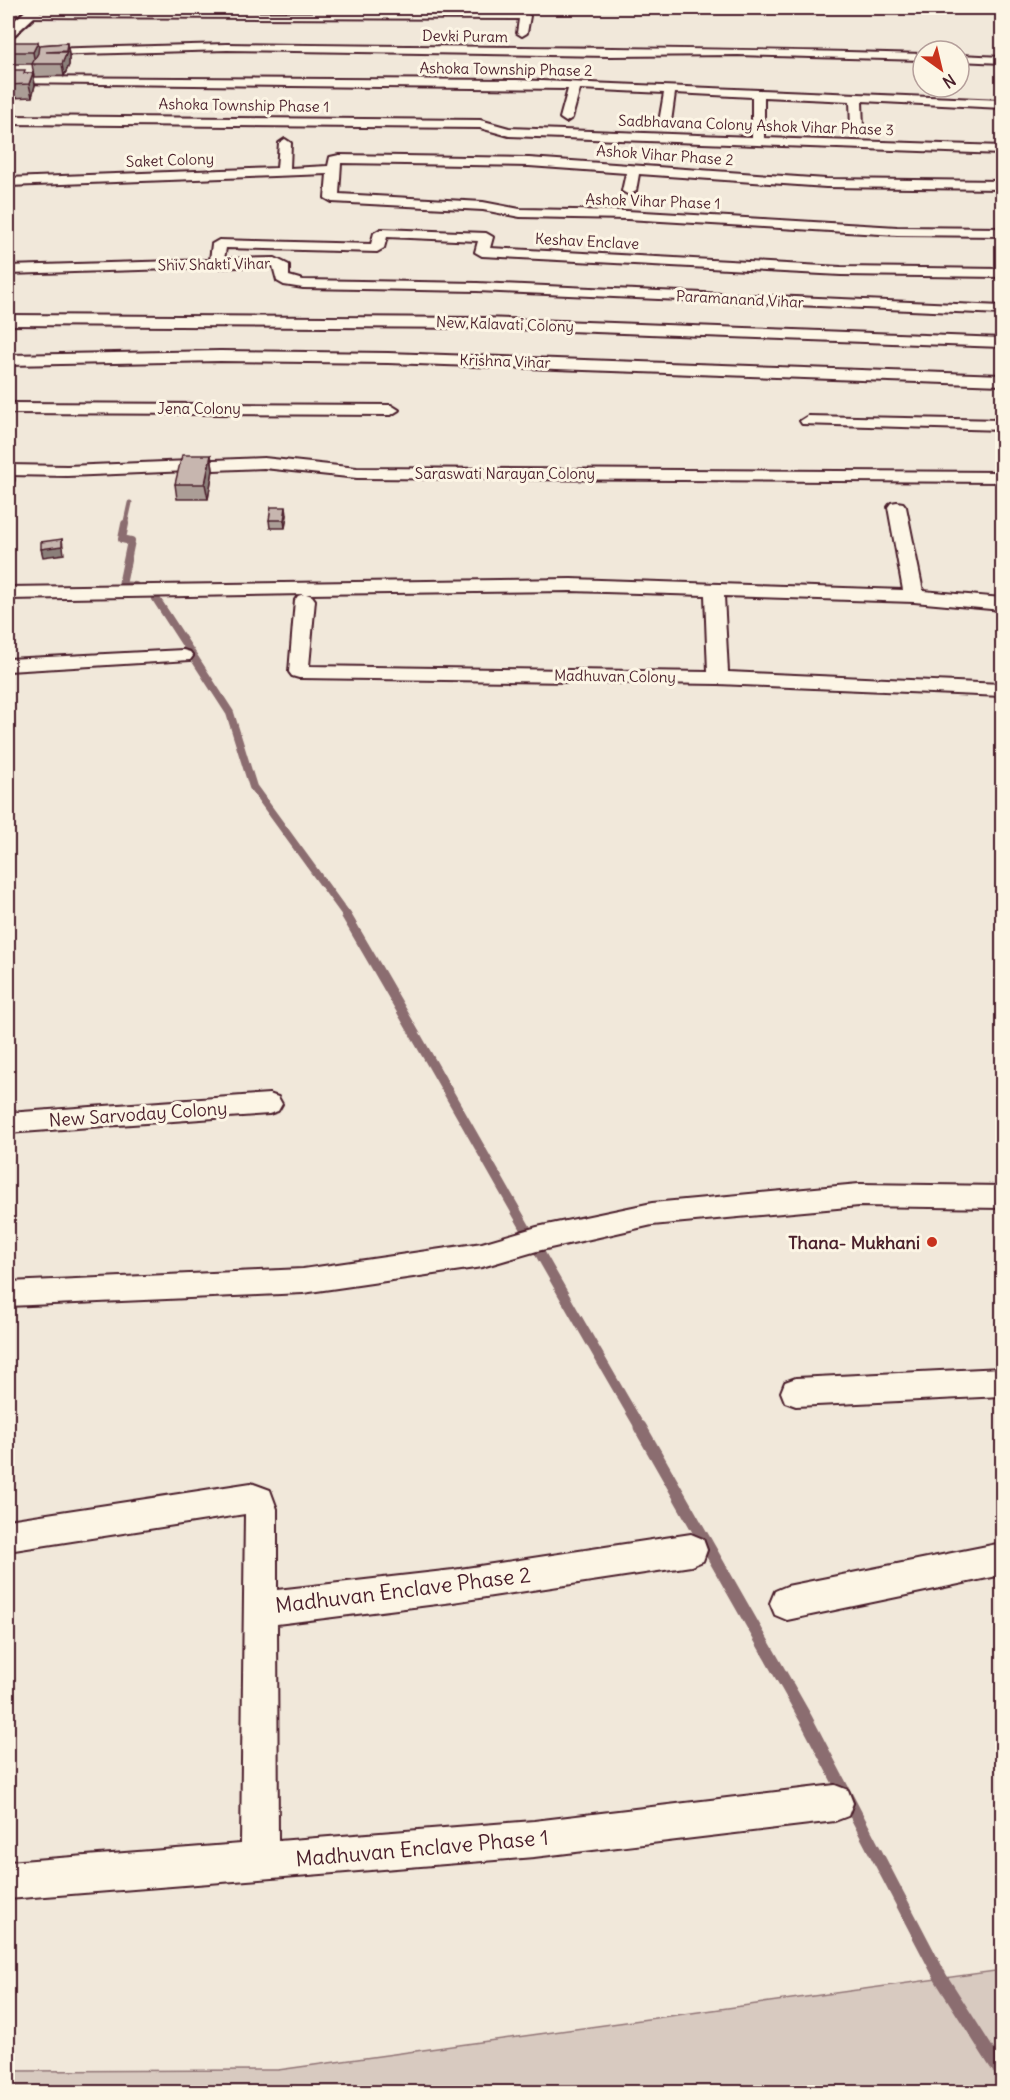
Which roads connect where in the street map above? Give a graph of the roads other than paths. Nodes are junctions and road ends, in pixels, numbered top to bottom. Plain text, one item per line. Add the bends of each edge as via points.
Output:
1 (29, 10) edge
2 (117, 15) junction
3 (111, 30) dead end
4 (8, 33) edge
5 (522, 33) dead end
6 (8, 53) edge
7 (911, 57) edge
8 (971, 59) edge
9 (1002, 60) edge
10 (8, 80) edge
11 (575, 85) junction
12 (670, 90) junction
13 (758, 94) junction
14 (856, 98) junction
15 (1002, 104) edge
16 (566, 118) dead end
17 (8, 120) edge
18 (666, 122) dead end
19 (857, 128) dead end
20 (509, 132) joint
21 (758, 141) junction
22 (285, 143) dead end
23 (1002, 150) edge
24 (633, 169) junction
25 (333, 170) junction
26 (284, 172) junction
27 (8, 182) edge
28 (1002, 185) edge
29 (629, 191) dead end
30 (1002, 232) edge
31 (377, 248) junction
32 (217, 263) junction
33 (374, 265) dead end
34 (8, 270) edge
35 (1002, 273) edge
36 (477, 287) joint
37 (1002, 310) edge
38 (8, 320) edge
39 (1002, 343) edge
40 (8, 360) edge
41 (1002, 380) edge
42 (8, 408) edge
43 (391, 410) dead end
44 (808, 421) dead end
45 (1002, 425) edge
46 (8, 470) edge
47 (1002, 477) edge
48 (897, 507) dead end
49 (714, 590) junction
50 (8, 593) edge
51 (914, 596) junction
52 (305, 600) dead end
53 (1002, 604) edge
54 (183, 656) dead end
55 (8, 665) edge
56 (718, 678) junction
57 (1002, 690) edge
58 (268, 1104) dead end
59 (8, 1123) edge
60 (1002, 1197) edge
61 (8, 1294) edge
62 (1002, 1382) edge
63 (796, 1392) dead end
64 (8, 1535) edge
65 (691, 1550) dead end
66 (1002, 1559) edge
67 (788, 1604) dead end
68 (260, 1609) junction
69 (835, 1803) dead end
70 (259, 1862) junction
71 (8, 1881) edge

1 - 2 street
1 - 4 main road
2 - 3 street
2 - 5 street via 183,20 525,16
6 - 7 street, Devki Puram via 227,47
8 - 9 street
10 - 11 street, Ashoka Township Phase 2
11 - 12 street, Ashoka Township Phase 2
11 - 16 street
12 - 13 street, Ashoka Township Phase 2
12 - 18 street
13 - 14 street, Ashoka Township Phase 2
13 - 21 street
14 - 15 street, Ashoka Township Phase 2
14 - 19 street
17 - 20 street, Ashoka Township Phase 1 via 480,124
20 - 21 street, Sadbhavana Colony Ashok Vihar Phase 3
21 - 23 street, Sadbhavana Colony Ashok Vihar Phase 3
22 - 26 street
24 - 25 street, Ashok Vihar Phase 2 via 368,158 336,159
24 - 28 street, Ashok Vihar Phase 2 via 826,183
24 - 29 street
25 - 26 street, Saket Colony
25 - 30 street, Ashok Vihar Phase 1 via 332,198 336,200 483,206 520,213 627,215 897,231
26 - 27 street, Saket Colony
31 - 32 street via 222,244
31 - 33 street
31 - 35 street, Keshav Enclave via 381,233 486,237 483,252 830,270
32 - 34 street, Shiv Shakti Vihar
32 - 36 street, Shiv Shakti Vihar via 275,262 282,265 282,278 296,283
36 - 37 street, Paramanand Vihar
38 - 39 street, New Kalavati Colony via 484,322
40 - 41 street, Krishna Vihar via 388,358
42 - 43 street, Jena Colony
44 - 45 street
46 - 47 street, Saraswati Narayan Colony via 264,463 357,473
48 - 51 street
49 - 50 street via 571,585
49 - 51 street
49 - 56 street
51 - 53 street
52 - 56 street, Madhuvan Colony via 299,672
54 - 55 street
56 - 57 street, Madhuvan Colony
58 - 59 street, New Sarvoday Colony
60 - 61 street via 859,1196 652,1214 482,1255 303,1281
62 - 63 street
64 - 68 street, Madhuvan Enclave Phase 2 via 251,1498 259,1501 261,1509
65 - 68 street, Madhuvan Enclave Phase 2 via 453,1586
66 - 67 street
68 - 70 street
69 - 70 street, Madhuvan Enclave Phase 1 via 534,1839
70 - 71 street, Madhuvan Enclave Phase 1

